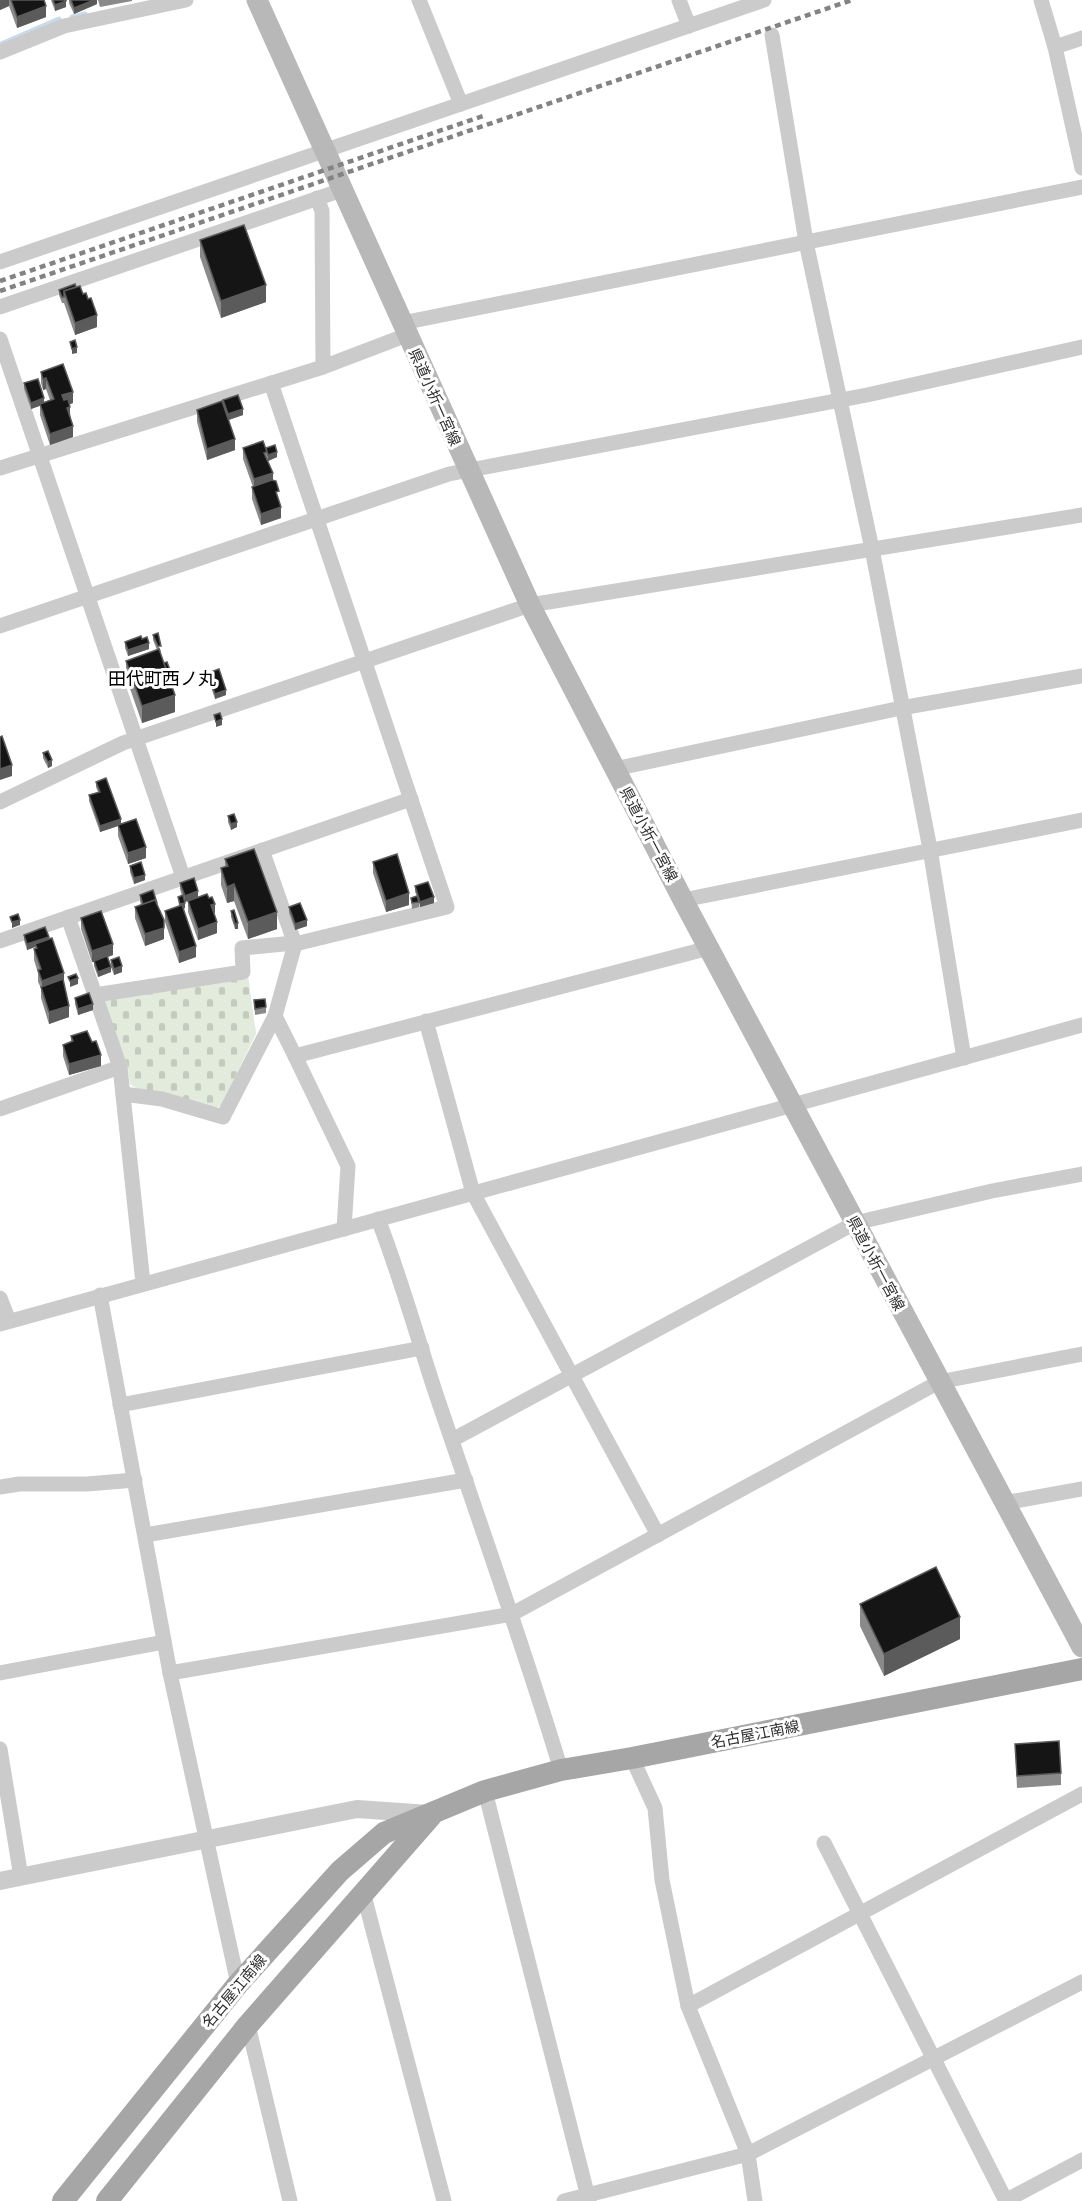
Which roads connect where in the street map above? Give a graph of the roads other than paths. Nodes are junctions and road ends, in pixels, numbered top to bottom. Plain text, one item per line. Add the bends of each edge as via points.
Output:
1 (186, 0) edge
2 (257, 0) edge
3 (419, 0) edge
4 (679, 0) edge
5 (764, 0) edge
6 (1041, 0) edge
7 (689, 26) junction
8 (772, 35) dead end
9 (1082, 38) edge
10 (1055, 47) junction
11 (0, 52) edge
12 (461, 104) junction
13 (325, 152) junction
14 (1082, 168) edge
15 (1082, 187) edge
16 (342, 190) junction
17 (317, 198) junction
18 (806, 242) junction
19 (0, 262) edge
20 (0, 307) edge
21 (405, 329) junction
22 (0, 339) edge
23 (1082, 347) edge
24 (322, 367) junction
25 (271, 383) junction
26 (840, 400) junction
27 (39, 454) junction
28 (0, 468) edge
29 (468, 471) junction
30 (1082, 515) edge
31 (316, 519) junction
32 (873, 549) junction
33 (88, 596) junction
34 (530, 605) junction
35 (0, 626) edge
36 (364, 661) junction
37 (1082, 676) edge
38 (901, 708) junction
39 (136, 739) junction
40 (614, 769) junction
41 (411, 799) junction
42 (0, 802) edge
43 (1082, 820) edge
44 (930, 849) junction
45 (262, 850) junction
46 (183, 878) junction
47 (683, 900) junction
48 (68, 917) junction
49 (0, 941) edge
50 (294, 944) junction
51 (709, 948) junction
52 (95, 995) junction
53 (276, 1016) junction
54 (426, 1021) junction
55 (1082, 1024) edge
56 (295, 1056) junction
57 (964, 1058) junction
58 (120, 1067) junction
59 (123, 1094) junction
60 (792, 1103) junction
61 (0, 1109) edge
62 (1082, 1174) edge
63 (473, 1193) junction
64 (378, 1219) junction
65 (855, 1223) junction
66 (344, 1229) junction
67 (143, 1283) junction
68 (100, 1295) junction
69 (0, 1298) edge
70 (5, 1323) edge
71 (422, 1348) junction
72 (1082, 1354) edge
73 (572, 1375) junction
74 (939, 1382) junction
75 (120, 1405) junction
76 (452, 1440) junction
77 (135, 1480) junction
78 (466, 1480) junction
79 (0, 1487) edge
80 (1082, 1489) edge
81 (1004, 1503) junction
82 (145, 1535) junction
83 (658, 1535) junction
84 (512, 1614) junction
85 (164, 1642) junction
86 (1082, 1647) edge
87 (1082, 1669) edge
88 (0, 1673) edge
89 (170, 1673) junction
90 (0, 1749) edge
91 (632, 1758) junction
92 (561, 1770) junction
93 (485, 1791) junction
94 (1082, 1794) edge
95 (432, 1814) junction
96 (206, 1840) junction
97 (824, 1843) dead end
98 (21, 1877) junction
99 (0, 1881) edge
100 (363, 1892) junction
101 (861, 1914) junction
102 (1082, 1982) edge
103 (238, 1984) junction
104 (688, 2006) junction
105 (248, 2025) junction
106 (935, 2059) junction
107 (748, 2154) junction
108 (1082, 2160) edge
109 (112, 2198) edge
110 (589, 2198) edge
111 (63, 2201) edge
112 (290, 2201) edge
113 (444, 2201) edge
114 (564, 2201) edge
115 (754, 2201) edge
116 (1006, 2201) edge

1 - 11 street via 64,26
2 - 13 main road, 県道小折一宮線
3 - 12 street
4 - 7 street
5 - 7 street
6 - 10 street
7 - 12 street
8 - 18 street
9 - 10 street
10 - 14 street
12 - 13 street
13 - 16 main road, 県道小折一宮線
13 - 19 street
15 - 18 street
16 - 17 street
16 - 21 main road, 県道小折一宮線
17 - 20 street
17 - 24 street via 322,211
18 - 21 street
18 - 26 street
21 - 24 street
21 - 29 main road, 県道小折一宮線
22 - 27 street
23 - 26 street
24 - 25 street
25 - 27 street
25 - 31 street
26 - 29 street
26 - 32 street
27 - 28 street
27 - 33 street
29 - 31 street
29 - 34 main road, 県道小折一宮線
30 - 32 street
31 - 33 street
31 - 36 street
32 - 34 street
32 - 38 street
33 - 35 street
33 - 39 street
34 - 36 street
34 - 40 main road, 県道小折一宮線
36 - 39 street
36 - 41 street
37 - 38 street
38 - 40 street
38 - 44 street
39 - 42 street
39 - 46 street
40 - 47 main road, 県道小折一宮線
41 - 45 street
41 - 50 street via 447,907
43 - 44 street
44 - 47 street
44 - 57 street
45 - 46 street
45 - 50 street
46 - 48 street
47 - 51 main road, 県道小折一宮線
48 - 49 street
48 - 52 street
50 - 52 street via 242,948 243,972
50 - 53 street
51 - 54 street
51 - 60 main road, 県道小折一宮線
52 - 58 street
53 - 56 street
53 - 59 street via 223,1117 179,1103
54 - 56 street
54 - 63 street
55 - 57 street
56 - 66 street via 348,1166
57 - 60 street
58 - 59 street
58 - 61 street
59 - 67 street
60 - 63 street
60 - 65 main road, 県道小折一宮線
62 - 65 street
63 - 64 street
63 - 73 street
64 - 66 street
64 - 71 street
65 - 73 street
65 - 74 main road, 県道小折一宮線
66 - 67 street
67 - 68 street
68 - 70 street
68 - 75 street
69 - 70 street
71 - 75 street
71 - 76 street
72 - 74 street
73 - 76 street
73 - 83 street
74 - 81 main road, 県道小折一宮線
74 - 83 street
75 - 77 street
76 - 78 street
77 - 79 street
77 - 82 street
78 - 82 street
78 - 84 street
80 - 81 street
81 - 86 main road, 県道小折一宮線
82 - 85 street
83 - 84 street
84 - 89 street
84 - 92 street
85 - 88 street
85 - 89 street
87 - 91 main road, 名古屋江南線
89 - 96 street
90 - 98 street
91 - 92 main road, 名古屋江南線
91 - 104 street via 655,1808 662,1880
92 - 93 main road, 名古屋江南線
93 - 95 main road, 名古屋江南線
93 - 110 street
94 - 101 street
95 - 96 street via 357,1809
95 - 100 main road, 名古屋江南線
95 - 103 main road, 名古屋江南線 via 384,1833 340,1871
96 - 98 street
96 - 103 street
97 - 101 street
98 - 99 street
100 - 105 main road, 名古屋江南線
100 - 113 street
101 - 104 street
101 - 106 street
102 - 106 street
103 - 111 main road, 名古屋江南線
104 - 107 street
105 - 109 main road, 名古屋江南線
105 - 112 street
106 - 107 street
106 - 116 street
107 - 110 street
107 - 115 street
108 - 116 street
110 - 114 street

